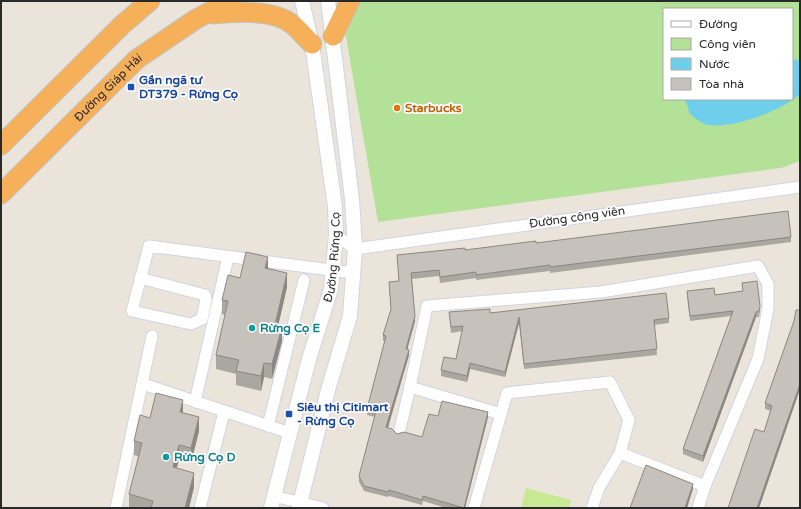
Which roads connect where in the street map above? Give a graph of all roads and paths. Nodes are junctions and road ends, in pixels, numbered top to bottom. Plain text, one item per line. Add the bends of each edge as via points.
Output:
1 (150, 1) edge
2 (231, 1) edge
3 (302, 1) edge
4 (328, 1) edge
5 (350, 1) edge
6 (206, 14) junction
7 (333, 36) junction
8 (312, 44) junction
9 (1, 145) edge
10 (800, 186) edge
11 (1, 194) edge
12 (336, 235) junction
13 (355, 249) junction
14 (228, 257) junction
15 (332, 271) junction
16 (353, 273) junction
17 (140, 278) junction
18 (304, 280) dead end
19 (152, 336) dead end
20 (143, 384) junction
21 (410, 387) junction
22 (195, 402) junction
23 (224, 412) junction
24 (501, 414) junction
25 (268, 426) junction
26 (290, 433) junction
27 (399, 433) edge
28 (620, 453) junction
29 (705, 486) junction
30 (273, 502) edge
31 (300, 505) edge
32 (116, 508) edge
33 (200, 508) edge
34 (323, 508) edge
35 (474, 508) edge
36 (592, 508) edge
37 (698, 508) edge

1 - 9 highway via 122,24
2 - 6 highway, Đường Giáp Hải
3 - 8 street, Đường Rừng Cọ
4 - 7 street, Đường Rừng Cọ
5 - 7 highway
6 - 8 highway via 270,14 291,23
6 - 11 highway, Đường Giáp Hải via 137,60
7 - 13 street, Đường Rừng Cọ via 352,199
8 - 12 street, Đường Rừng Cọ via 335,208
10 - 13 street, Đường công viên
12 - 13 street
12 - 15 street, Đường Rừng Cọ
13 - 16 street, Đường Rừng Cọ
14 - 15 street
14 - 17 street via 149,246
14 - 22 street
15 - 16 street
15 - 26 street, Đường Rừng Cọ via 331,289
16 - 31 street, Đường Rừng Cọ via 350,316 328,390
17 - 17 street via 205,295 202,319 191,324 132,311
18 - 25 street
19 - 20 street
20 - 22 street
20 - 32 street
21 - 24 street
21 - 27 street
21 - 29 street via 427,306 601,292 758,266 768,284 768,303 758,359
22 - 23 street
23 - 25 street
23 - 33 street
24 - 28 street via 508,393 610,382 629,420
24 - 35 street
25 - 26 street
26 - 30 street, Đường Rừng Cọ
28 - 29 street
28 - 36 street via 599,488
29 - 37 street
30 - 31 street
31 - 34 street

